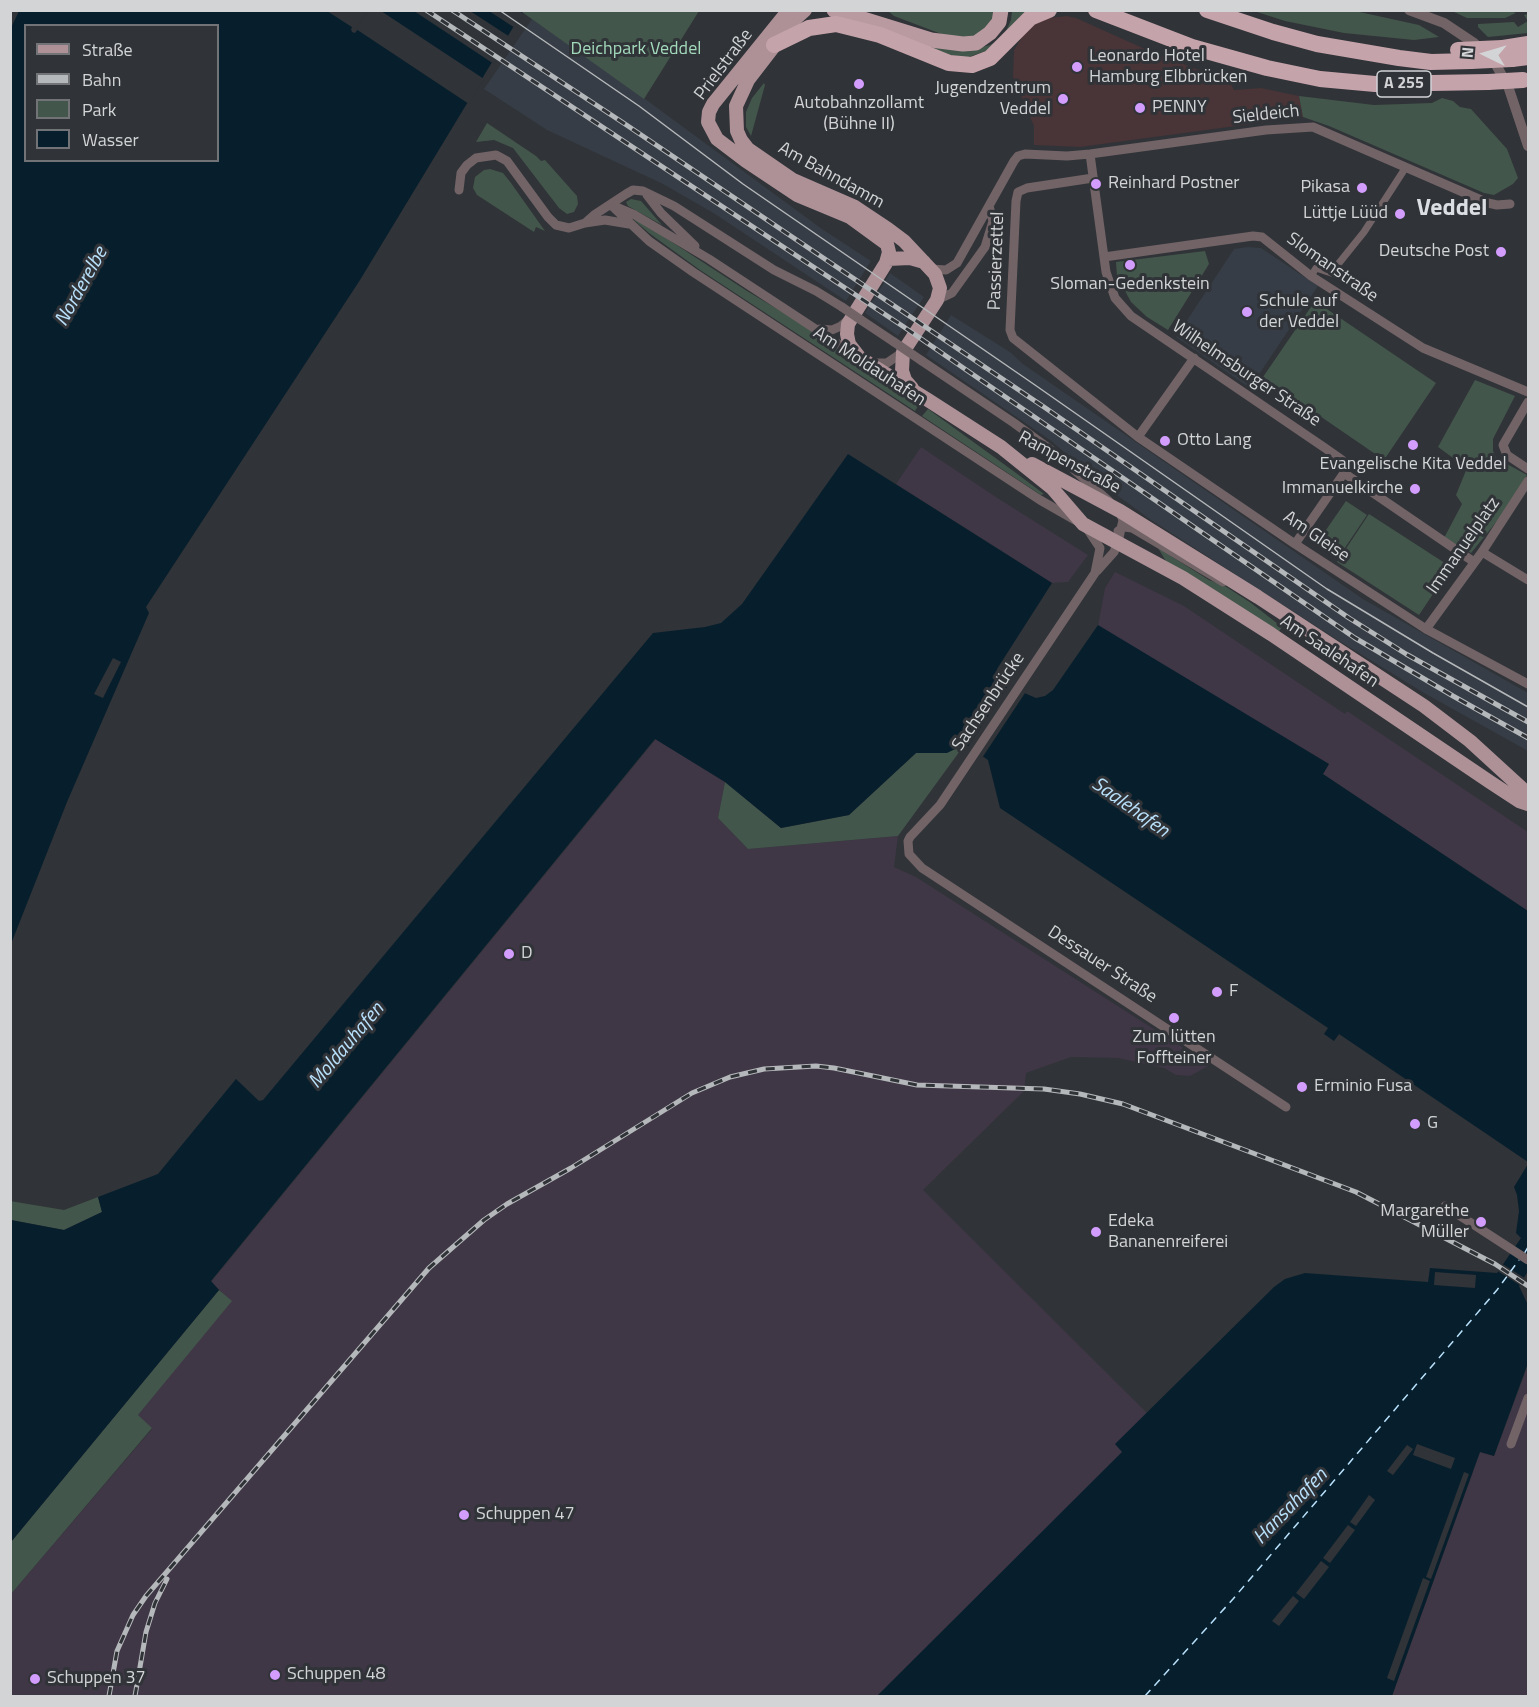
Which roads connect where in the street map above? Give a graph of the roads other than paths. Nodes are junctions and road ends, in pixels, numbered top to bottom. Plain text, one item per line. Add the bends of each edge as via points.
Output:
1 (789, 10) edge
2 (805, 10) edge
3 (822, 10) edge
4 (868, 10) edge
5 (1001, 10) edge
6 (1049, 10) edge
7 (1096, 10) edge
8 (1207, 10) edge
9 (1409, 10) edge
10 (835, 17) edge
11 (889, 28) junction
12 (1528, 44) edge
13 (774, 45) junction
14 (1368, 52) junction
15 (1514, 55) edge
16 (1526, 80) edge
17 (741, 140) joint
18 (722, 143) joint
19 (1528, 146) edge
20 (1090, 154) junction
21 (1406, 167) junction
22 (1093, 178) junction
23 (459, 190) dead end
24 (643, 191) junction
25 (1510, 204) dead end
26 (611, 205) junction
27 (989, 206) junction
28 (585, 223) junction
29 (634, 227) junction
30 (1104, 257) junction
31 (709, 259) junction
32 (888, 259) junction
33 (929, 266) junction
34 (1311, 276) junction
35 (938, 300) junction
36 (851, 315) junction
37 (817, 328) junction
38 (1011, 335) joint
39 (899, 347) junction
40 (860, 358) junction
41 (1194, 358) junction
42 (915, 392) junction
43 (1528, 392) edge
44 (1528, 402) edge
45 (1138, 437) junction
46 (1001, 447) junction
47 (1528, 469) edge
48 (1344, 473) junction
49 (1528, 481) edge
50 (1120, 511) junction
51 (1083, 524) junction
52 (1122, 528) junction
53 (1115, 541) junction
54 (1295, 544) junction
55 (1482, 552) junction
56 (1100, 558) junction
57 (1474, 562) junction
58 (1095, 573) junction
59 (1528, 580) edge
60 (1258, 597) junction
61 (1426, 629) junction
62 (1528, 684) edge
63 (1528, 794) edge
64 (1528, 804) edge
65 (908, 845) joint
66 (1286, 1107) dead end
67 (1445, 1206) dead end
68 (1528, 1260) edge
69 (1528, 1398) edge
70 (1511, 1444) dead end

1 - 18 main road, Prielstraße via 711,108 709,124
2 - 13 main road, Prielstraße
3 - 10 highway via 828,18
4 - 11 highway
5 - 11 highway via 999,22 990,33 972,44 931,40
6 - 10 highway via 1020,26 990,58 964,66
7 - 16 highway, A 255, bridge via 1192,47 1310,77 1375,84
8 - 14 highway, A 255 via 1317,44
9 - 19 street via 1443,23 1474,43 1496,65 1508,86
10 - 11 highway
10 - 13 highway
12 - 15 highway
13 - 17 main road, Prielstraße via 737,102 735,123
14 - 15 highway, bridge via 1458,50
14 - 15 highway, A 255, bridge via 1431,62
17 - 33 main road, Am Bahndamm via 801,184 855,207 904,241
18 - 32 main road, Am Bahndamm via 797,195 850,217 885,241
20 - 21 street, Sieldeich via 1308,127
20 - 22 street, Wilhelmsburger Straße
20 - 27 street, Sieldeich via 1018,156
21 - 25 street, Sieldeich via 1492,205
21 - 34 street via 1364,232 1331,273 1316,268
22 - 30 street, Wilhelmsburger Straße
22 - 38 street, Passierzettel via 1020,190 1016,201
23 - 28 street via 461,173 467,165 476,158 496,155 507,161 556,225 569,228
24 - 26 street via 633,190
24 - 31 street, Rampenstraße
24 - 36 street, Am Moldauhafen
26 - 28 street
26 - 29 street, Am Moldauhafen
26 - 31 street, Rampenstraße
27 - 33 street via 957,263 946,270
27 - 35 street via 993,222 985,247 952,293
28 - 29 street via 609,220
29 - 51 street, Am Moldauhafen via 693,272 1044,503
30 - 34 street, Slomanstraße via 1253,236 1262,237
30 - 41 street, Wilhelmsburger Straße via 1115,298 1131,316
31 - 37 street, Rampenstraße
32 - 33 main road via 910,258
32 - 36 main road
33 - 35 main road via 939,284
34 - 43 street, Slomanstraße via 1423,348
35 - 39 main road
36 - 37 street via 832,330
36 - 39 street, Am Moldauhafen
36 - 40 main road via 847,339
37 - 40 street, Rampenstraße
38 - 45 street, Am Gleise
39 - 40 street via 887,363 875,364
39 - 42 main road via 904,376
39 - 50 street, Am Moldauhafen, bridge via 1055,453
40 - 42 main road, Rampenstraße
41 - 45 street
41 - 48 street, Wilhelmsburger Straße via 1342,460
42 - 46 main road, Rampenstraße
44 - 47 street via 1503,445 1507,455
45 - 54 street, Am Gleise
46 - 50 main road, Rampenstraße
46 - 51 main road, Rampenstraße via 1052,488
48 - 54 street
48 - 57 street, Wilhelmsburger Straße
49 - 55 street, Immanuelplatz
50 - 52 street
50 - 60 main road, Am Saalehafen
51 - 53 main road, Am Moldauhafen
51 - 56 street via 1098,543
52 - 53 street
52 - 60 street, Am Saalehafen via 1132,528 1210,575
53 - 56 street
53 - 58 street, Sachsenbrücke via 1114,552
53 - 64 main road, Am Saalehafen via 1165,567 1271,634
54 - 61 street, Am Gleise
55 - 57 street, Immanuelplatz
55 - 59 street
56 - 58 street, Sachsenbrücke
57 - 61 street, Immanuelplatz
58 - 65 street, Sachsenbrücke via 940,805 910,837
60 - 63 main road, Am Saalehafen via 1444,720
61 - 62 street, Am Gleise
65 - 66 street, Dessauer Straße via 911,858 922,868
67 - 68 street
69 - 70 street

